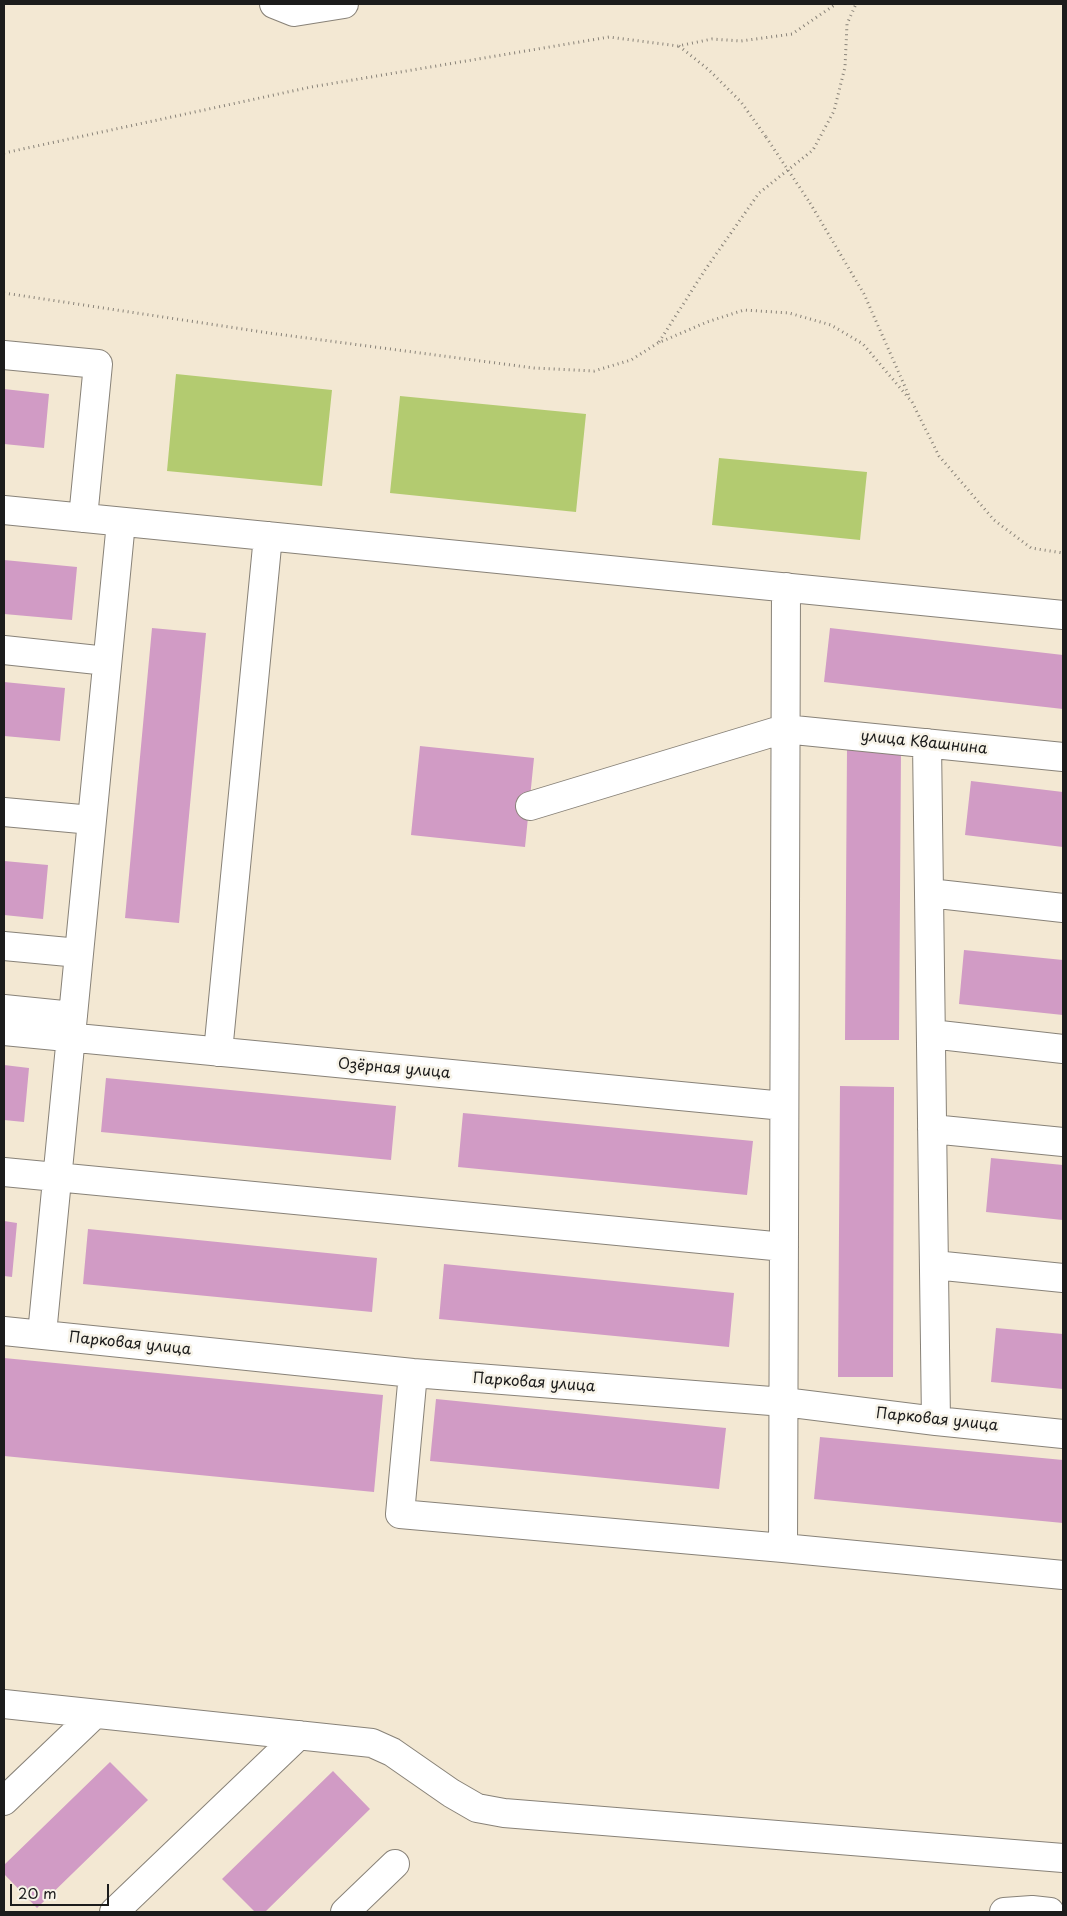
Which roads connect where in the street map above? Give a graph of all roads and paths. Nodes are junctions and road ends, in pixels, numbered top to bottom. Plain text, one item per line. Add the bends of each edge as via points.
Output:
1 (274, 4) edge
2 (344, 4) edge
3 (836, 4) edge
4 (856, 4) edge
5 (678, 46) junction
6 (4, 153) edge
7 (4, 293) edge
8 (658, 343) junction
9 (4, 355) edge
10 (912, 402) junction
11 (4, 510) edge
12 (83, 518) junction
13 (121, 522) junction
14 (268, 536) junction
15 (1063, 553) edge
16 (786, 587) junction
17 (1063, 615) edge
18 (4, 650) edge
19 (107, 661) junction
20 (784, 729) junction
21 (927, 743) junction
22 (1063, 757) edge
23 (530, 806) dead end
24 (4, 812) edge
25 (92, 820) junction
26 (930, 893) junction
27 (1063, 908) edge
28 (4, 946) edge
29 (79, 953) junction
30 (4, 1009) edge
31 (72, 1027) junction
32 (4, 1031) edge
33 (931, 1034) junction
34 (1063, 1049) edge
35 (218, 1052) junction
36 (784, 1106) junction
37 (932, 1129) junction
38 (1063, 1142) edge
39 (4, 1172) edge
40 (57, 1177) junction
41 (784, 1247) junction
42 (934, 1265) junction
43 (1063, 1278) edge
44 (4, 1330) edge
45 (42, 1334) junction
46 (413, 1373) junction
47 (784, 1402) junction
48 (936, 1421) junction
49 (1063, 1434) edge
50 (783, 1548) junction
51 (1063, 1575) edge
52 (4, 1704) edge
53 (95, 1714) junction
54 (299, 1735) junction
55 (4, 1801) edge
56 (1063, 1858) edge
57 (396, 1864) dead end
58 (114, 1912) edge
59 (345, 1912) edge
60 (1004, 1912) edge
61 (1050, 1912) edge

1 - 2 street via 294,12
3 - 5 path via 792,34 741,41 712,39
4 - 8 path via 847,24 845,68 834,110 812,150 759,193
5 - 6 path via 609,36 311,87
5 - 10 path, bridge via 709,70 741,102 810,202 864,294
7 - 8 path via 534,368 594,371 631,360
8 - 10 path via 744,310 789,313 831,325 863,344
9 - 12 street via 98,364
10 - 15 path via 939,456 994,520 1031,548
11 - 12 street
12 - 13 street
13 - 14 street
13 - 19 street
14 - 16 street
14 - 35 street
16 - 17 street
16 - 20 street
18 - 19 street
19 - 25 street
20 - 21 street, улица Квашнина
20 - 23 street
20 - 36 street
21 - 22 street, улица Квашнина
21 - 26 street
24 - 25 street
25 - 29 street
26 - 27 street
26 - 33 street
28 - 29 street
29 - 31 street
30 - 31 street
31 - 32 street, Озёрная улица
31 - 35 street, Озёрная улица
31 - 40 street
33 - 34 street
33 - 37 street
35 - 36 street, Озёрная улица
36 - 41 street
37 - 38 street
37 - 42 street
39 - 40 street
40 - 41 street
40 - 45 street
41 - 47 street
42 - 43 street
42 - 48 street
44 - 45 street, Парковая улица
45 - 46 street, Парковая улица
46 - 47 street, Парковая улица
46 - 50 street via 400,1514
47 - 48 street, Парковая улица
47 - 50 street
48 - 49 street, Парковая улица
50 - 51 street
52 - 53 street
53 - 54 street
53 - 55 street
54 - 56 street via 372,1743 392,1752 477,1808 504,1813
54 - 58 street
57 - 59 street
60 - 61 street

